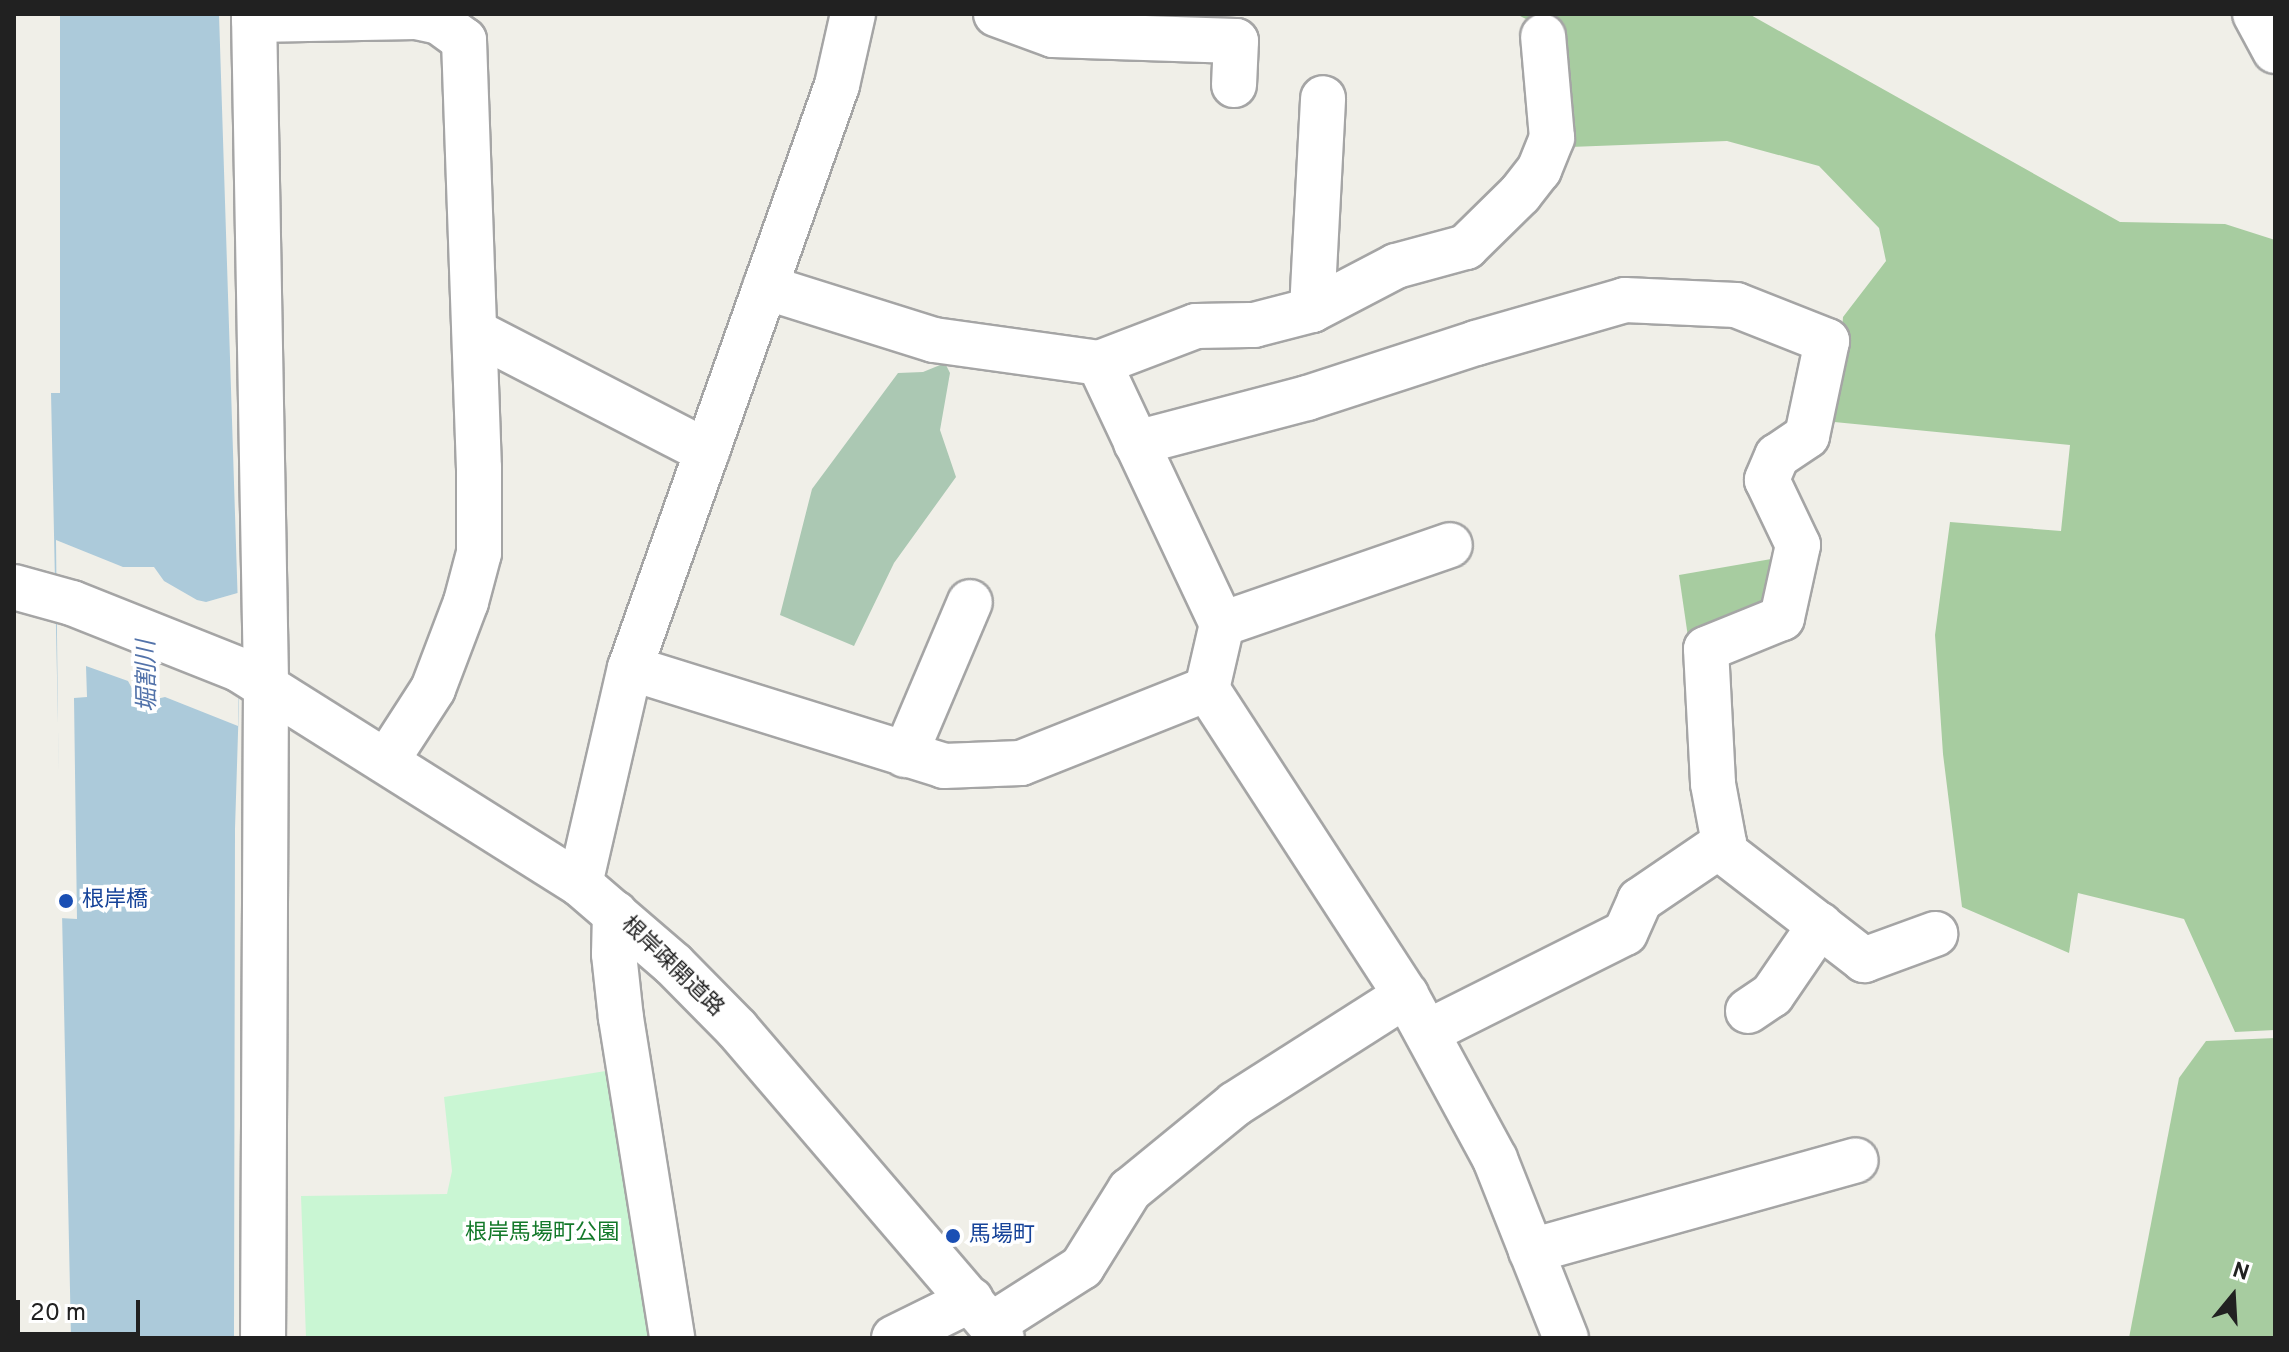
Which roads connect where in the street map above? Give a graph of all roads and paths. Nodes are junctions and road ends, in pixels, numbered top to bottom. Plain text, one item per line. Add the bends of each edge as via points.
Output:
1 (853, 14) edge
2 (996, 14) edge
3 (2255, 14) edge
4 (254, 17) edge
5 (1543, 36) dead end
6 (2275, 51) edge
7 (1234, 85) dead end
8 (1323, 98) dead end
9 (765, 287) junction
10 (1312, 310) junction
11 (475, 332) junction
12 (1099, 363) junction
13 (1136, 443) junction
14 (707, 452) junction
15 (1450, 545) dead end
16 (14, 587) edge
17 (970, 602) dead end
18 (1222, 624) junction
19 (630, 668) junction
20 (253, 677) junction
21 (1207, 689) junction
22 (905, 755) junction
23 (387, 760) junction
24 (1718, 847) junction
25 (580, 884) junction
26 (615, 913) junction
27 (1820, 925) junction
28 (1935, 934) dead end
29 (1748, 1011) dead end
30 (1416, 1013) junction
31 (1856, 1160) dead end
32 (1531, 1251) junction
33 (988, 1321) edge
34 (263, 1338) edge
35 (672, 1338) edge
36 (894, 1338) edge
37 (1566, 1338) edge

1 - 9 street via 837,85
2 - 7 street via 1053,35 1236,41
3 - 6 street
4 - 11 street via 416,17 439,22 464,40
4 - 20 street
5 - 10 street via 1552,138 1548,155 1520,194 1466,247 1396,266
8 - 10 street
9 - 12 street via 934,340
9 - 14 street
10 - 12 street via 1254,325 1196,326
11 - 14 street
11 - 23 street via 479,553 433,689
12 - 13 street
13 - 18 street
13 - 24 street via 1307,398 1625,300 1736,305 1827,341 1807,436 1777,456 1767,480 1798,545 1782,618 1706,649 1713,784 1724,843
14 - 19 street
15 - 18 street
16 - 20 street, 根岸疎開道路 via 56,598
17 - 22 street
18 - 21 street
19 - 22 street
19 - 25 street
20 - 23 street, 根岸疎開道路
20 - 34 street
21 - 22 street via 1021,763 944,766
21 - 30 street
23 - 25 street, 根岸疎開道路
24 - 27 street
24 - 30 street via 1640,900 1625,933
25 - 26 street, 根岸疎開道路
26 - 33 street, 根岸疎開道路 via 737,1029
26 - 35 street via 621,1018
27 - 28 street via 1864,960
27 - 29 street via 1772,995
30 - 32 street via 1495,1159
30 - 33 street via 1235,1104 1130,1190 1082,1267
31 - 32 street
32 - 37 street
33 - 36 street

